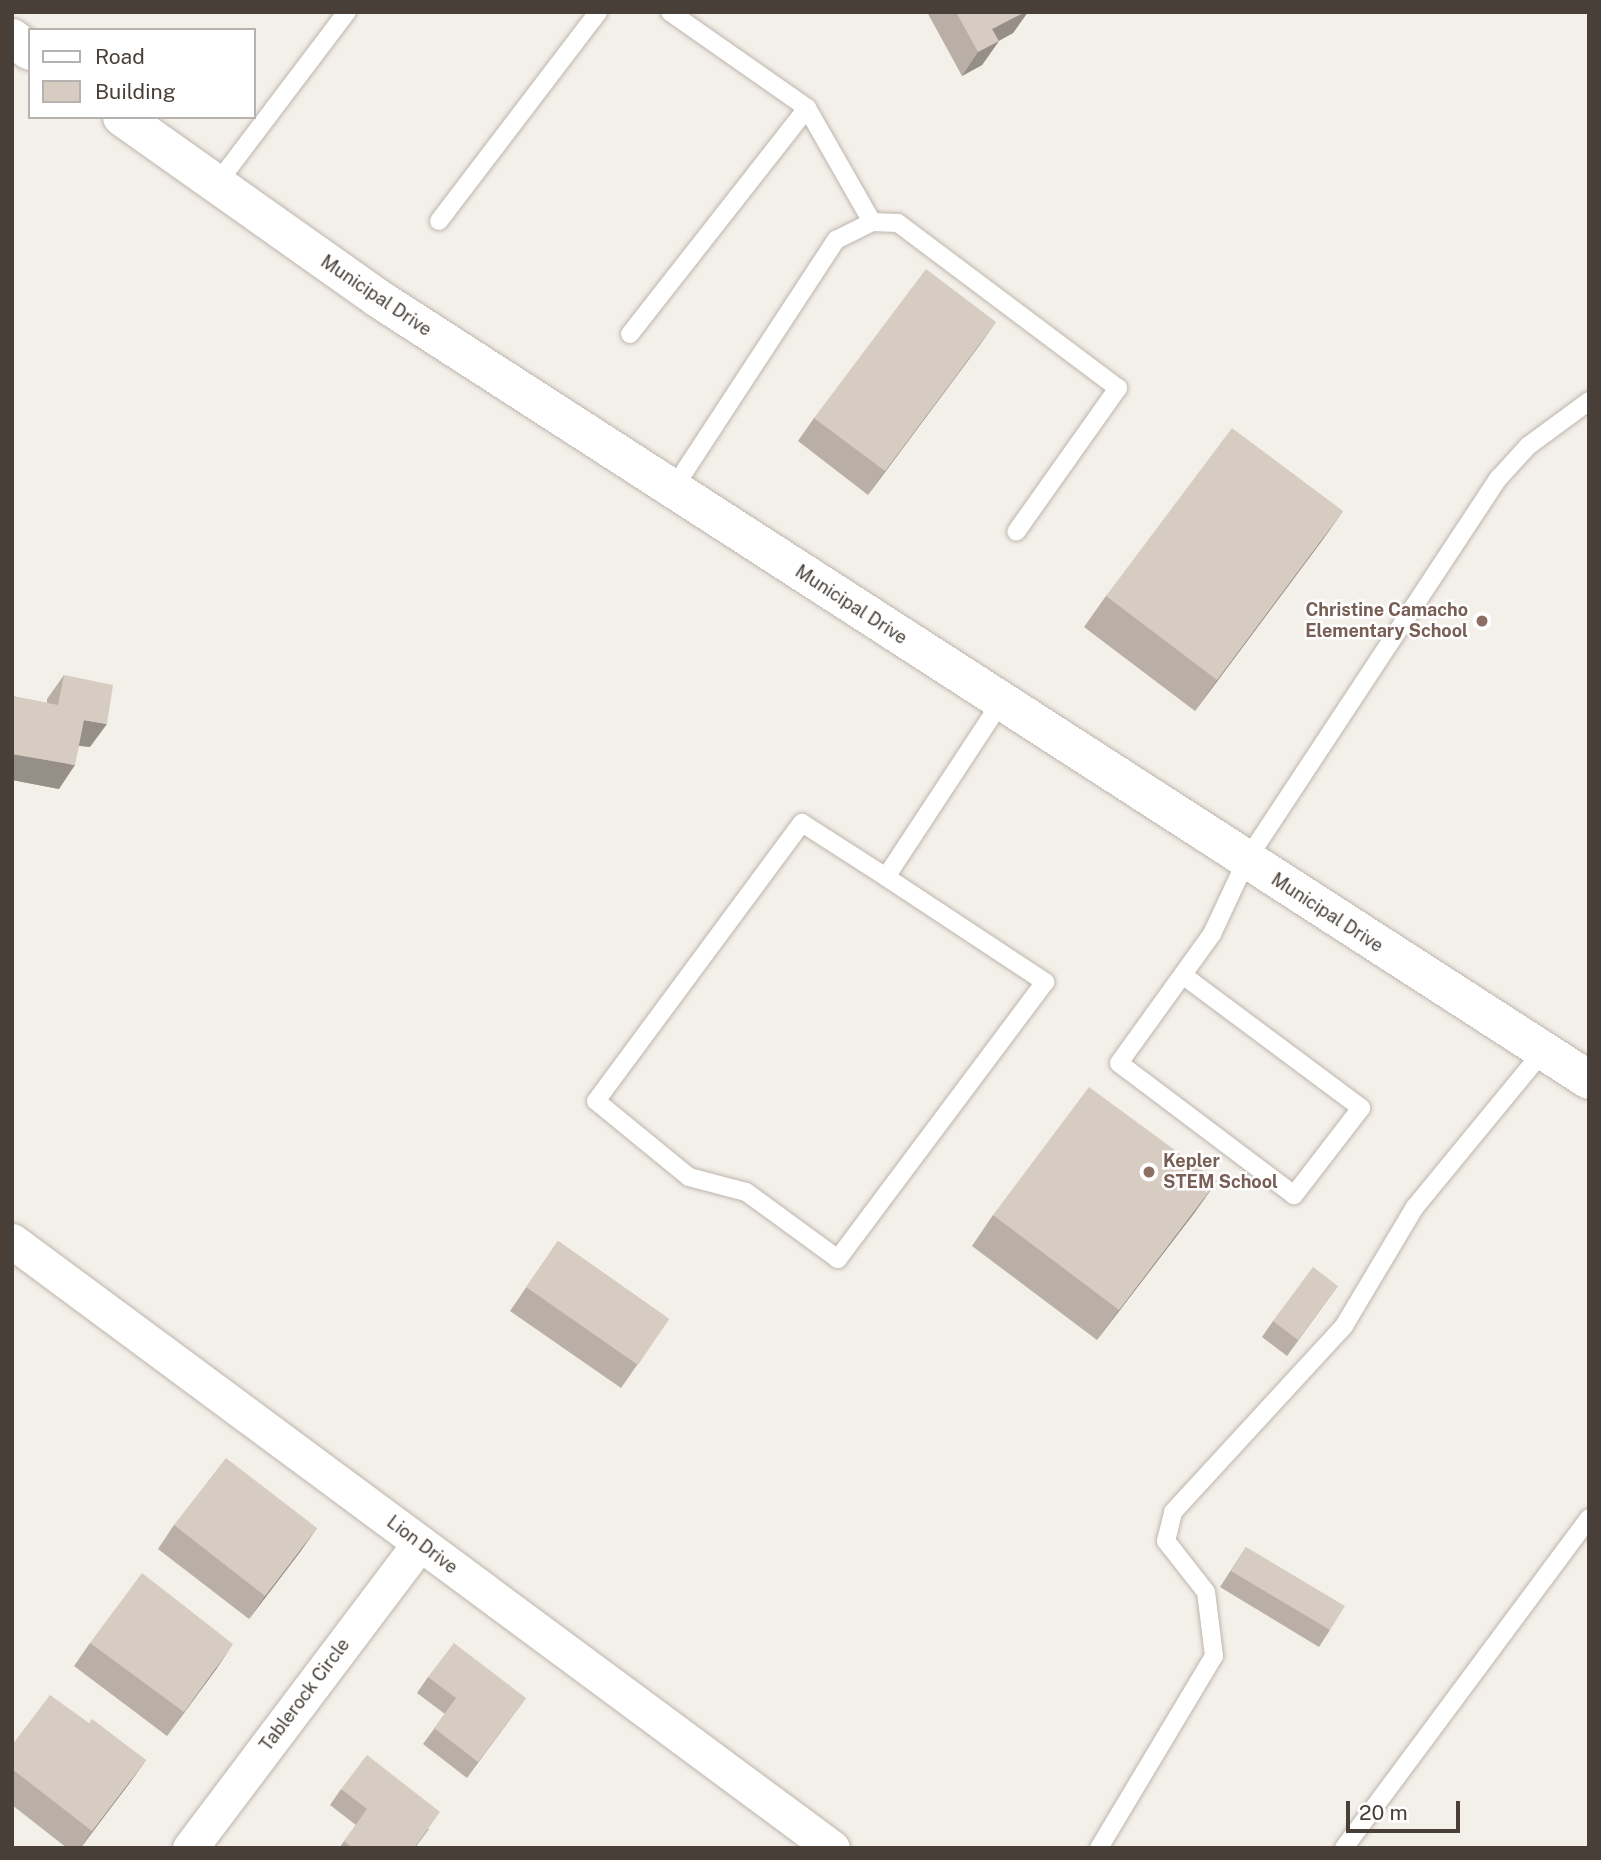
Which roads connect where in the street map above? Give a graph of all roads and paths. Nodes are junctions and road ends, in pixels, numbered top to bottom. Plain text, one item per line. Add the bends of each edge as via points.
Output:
1 (347, 12) edge
2 (598, 12) edge
3 (670, 12) edge
4 (12, 38) edge
5 (28, 50) edge
6 (807, 108) junction
7 (125, 119) edge
8 (216, 185) junction
9 (439, 221) dead end
10 (872, 222) junction
11 (630, 334) dead end
12 (1589, 401) edge
13 (673, 489) junction
14 (1016, 532) dead end
15 (1001, 702) junction
16 (1246, 861) junction
17 (886, 877) junction
18 (1184, 976) junction
19 (1544, 1051) junction
20 (1589, 1080) edge
21 (12, 1241) edge
22 (1589, 1518) edge
23 (420, 1543) junction
24 (190, 1848) edge
25 (832, 1848) edge
26 (1099, 1848) edge
27 (1344, 1848) edge

1 - 8 lane
2 - 9 lane
3 - 6 lane
4 - 5 street
6 - 10 lane
6 - 11 lane
7 - 8 street, Municipal Drive
8 - 13 street, Municipal Drive
10 - 13 lane via 836,240
10 - 14 lane via 898,223 919,235 1118,388
12 - 16 lane via 1528,446 1498,480
13 - 15 street, Municipal Drive
15 - 16 street, Municipal Drive
15 - 17 lane
16 - 18 lane via 1212,934
16 - 19 street, Municipal Drive
17 - 17 lane via 802,823 596,1101 690,1177 746,1192 838,1259 1045,982
18 - 18 lane via 1119,1063 1294,1195 1361,1108
19 - 20 street, Municipal Drive
19 - 26 lane via 1415,1207 1344,1326 1173,1512 1166,1541 1206,1592 1214,1656
21 - 23 street, Lion Drive
22 - 27 lane
23 - 24 street, Tablerock Circle
23 - 25 street, Lion Drive

